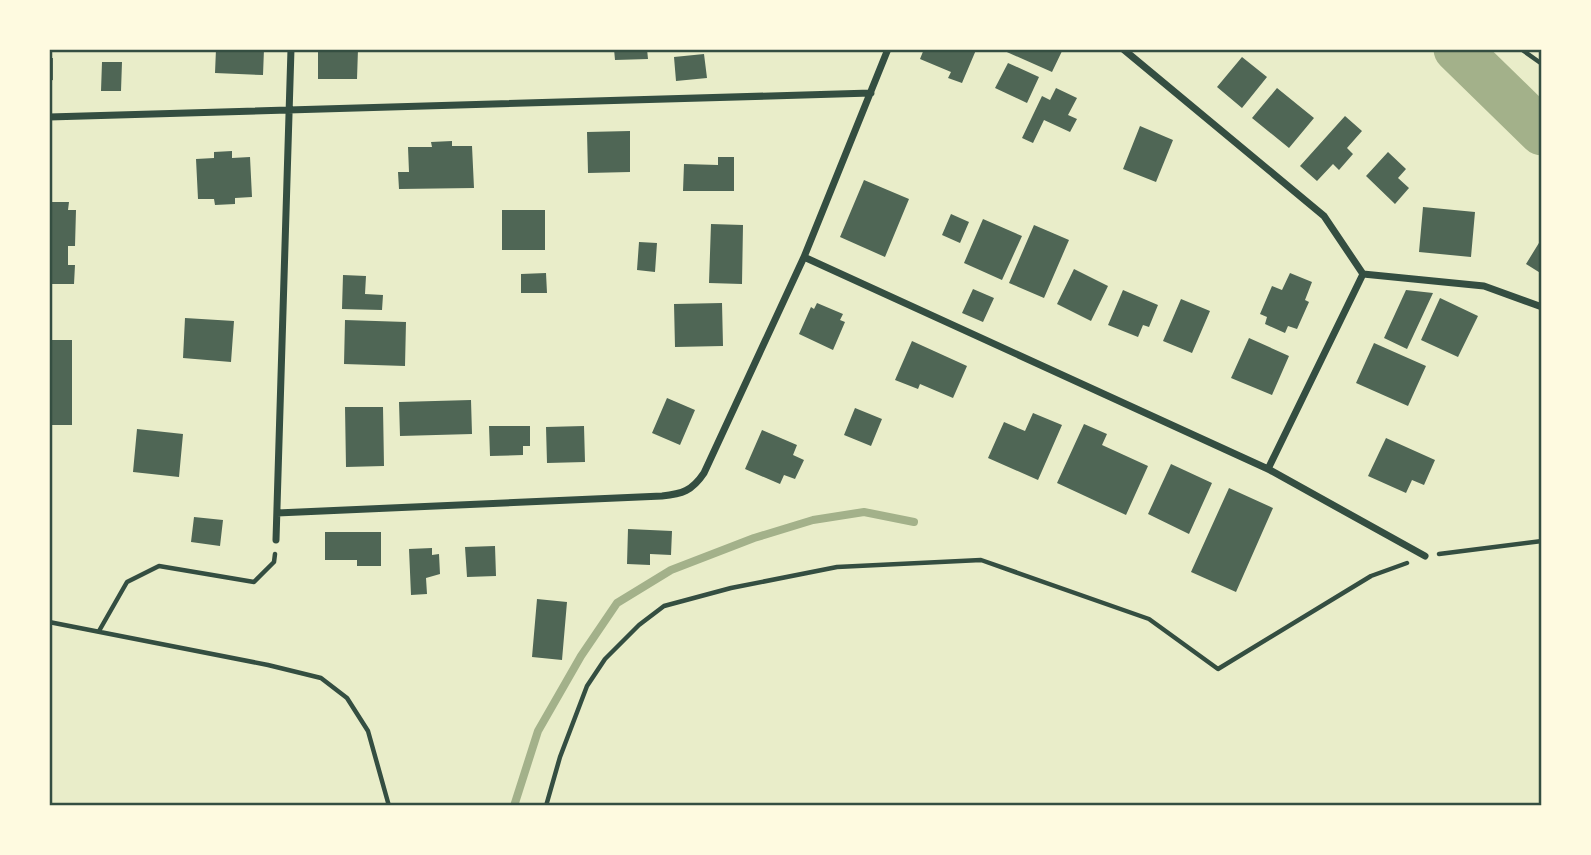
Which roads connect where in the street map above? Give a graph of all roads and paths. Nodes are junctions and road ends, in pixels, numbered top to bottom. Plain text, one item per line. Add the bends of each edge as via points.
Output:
1 (291, 49) edge
2 (888, 49) edge
3 (1123, 49) edge
4 (1521, 49) edge
5 (1542, 64) edge
6 (872, 93) junction
7 (288, 111) junction
8 (49, 117) edge
9 (804, 257) junction
10 (1363, 274) junction
11 (1542, 307) edge
12 (1268, 469) junction
13 (277, 513) junction
14 (276, 540) joint
15 (1542, 541) edge
16 (1425, 556) junction
17 (49, 622) edge
18 (99, 631) junction
19 (389, 806) edge
20 (546, 806) edge

1 - 7 street
2 - 6 street
3 - 10 street via 1324,216
4 - 5 path
6 - 7 street
6 - 9 street
7 - 8 street
7 - 13 street
9 - 12 street
9 - 13 street via 704,473 685,493
10 - 11 street via 1485,286
10 - 12 street
12 - 16 street
13 - 14 street
14 - 18 path via 274,562 254,582 159,566 127,582
15 - 16 path
16 - 20 path via 1371,576 1218,668 1149,619 981,560 837,567 664,606 605,659 587,686 559,757
17 - 18 path
18 - 19 path via 321,678 347,698 368,731

